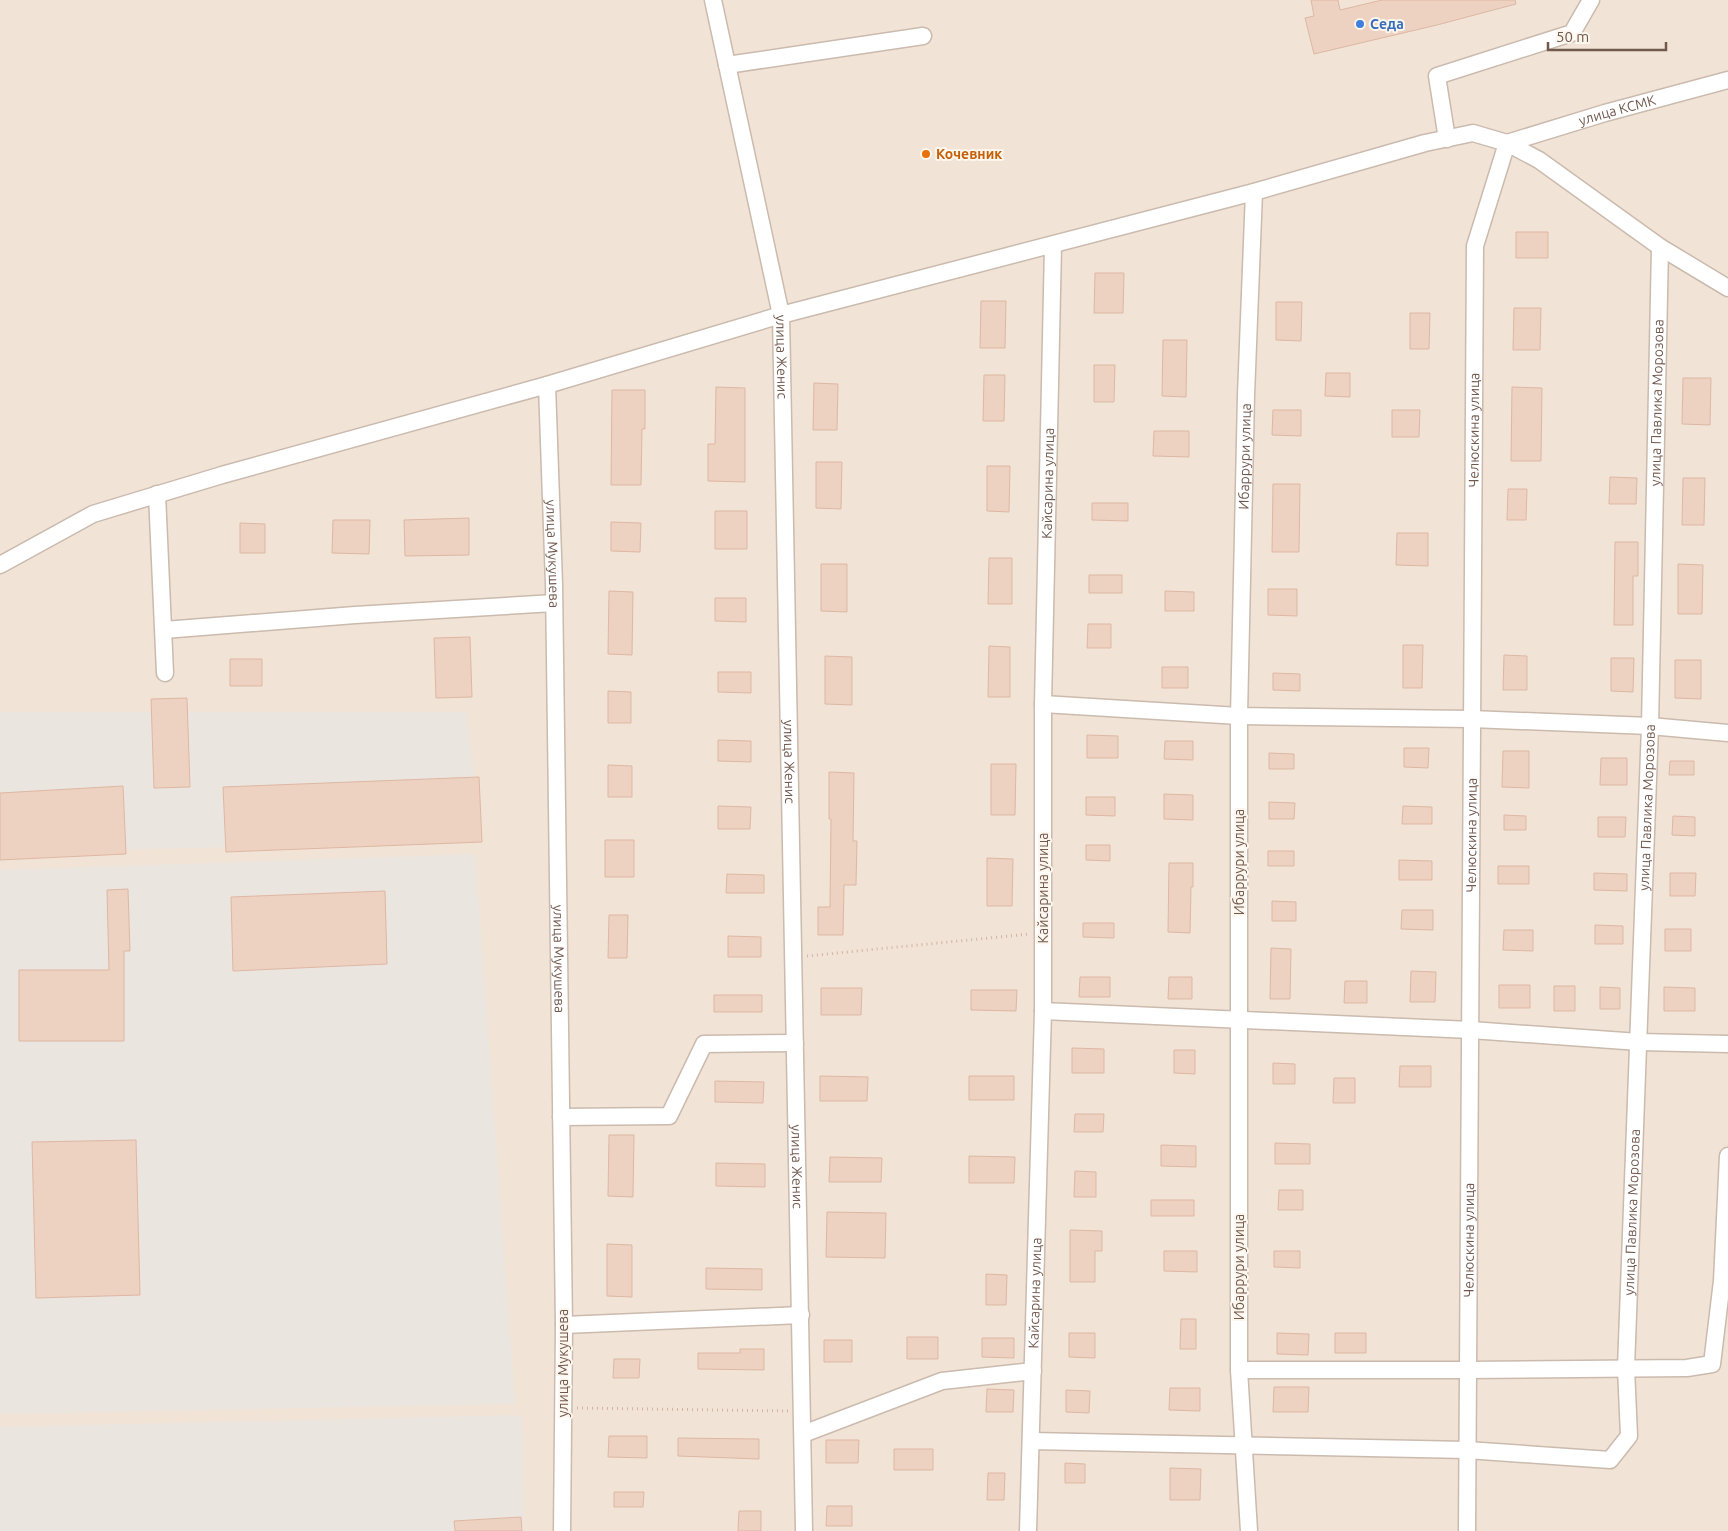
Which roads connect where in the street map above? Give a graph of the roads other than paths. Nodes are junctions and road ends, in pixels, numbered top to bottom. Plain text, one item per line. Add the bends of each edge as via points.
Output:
1 (713, 0) edge
2 (1591, 0) edge
3 (923, 36) dead end
4 (727, 66) junction
5 (1728, 80) edge
6 (1447, 139) junction
7 (1507, 143) junction
8 (1254, 192) junction
9 (1053, 246) junction
10 (1660, 247) junction
11 (1728, 288) edge
12 (781, 315) junction
13 (547, 385) junction
14 (158, 494) junction
15 (0, 565) edge
16 (554, 603) junction
17 (164, 630) junction
18 (165, 673) dead end
19 (1043, 704) junction
20 (1239, 716) junction
21 (1471, 719) junction
22 (1650, 726) junction
23 (1728, 733) edge
24 (1043, 1011) junction
25 (1239, 1019) junction
26 (1471, 1030) junction
27 (1639, 1042) junction
28 (795, 1043) junction
29 (1728, 1044) edge
30 (561, 1117) junction
31 (1728, 1156) edge
32 (801, 1315) junction
33 (564, 1325) junction
34 (1626, 1368) junction
35 (1239, 1370) junction
36 (1467, 1370) junction
37 (1033, 1371) junction
38 (803, 1434) junction
39 (1031, 1441) junction
40 (1244, 1445) junction
41 (1467, 1450) junction
42 (562, 1531) edge
43 (804, 1531) edge
44 (1028, 1531) edge
45 (1249, 1531) edge
46 (1467, 1531) edge

1 - 4 street, улица Женис
2 - 6 street via 1572,33 1437,76
3 - 4 street
4 - 12 street, улица Женис
5 - 7 street, улица КСМК
6 - 7 street via 1473,134
6 - 8 street
7 - 10 street via 1538,160
7 - 21 street, Челюскина улица via 1475,246
8 - 9 street
8 - 20 street, Ибаррури улица
9 - 12 street
9 - 19 street, Кайсарина улица
10 - 11 street
10 - 22 street, улица Павлика Морозова
12 - 13 street
12 - 28 street, улица Женис
13 - 14 street
13 - 16 street, улица Мукушева
14 - 15 street via 93,514
14 - 17 street
16 - 17 street
16 - 30 street, улица Мукушева
17 - 18 street
19 - 20 street
19 - 24 street, Кайсарина улица
20 - 21 street
20 - 25 street, Ибаррури улица
21 - 22 street
21 - 26 street, Челюскина улица
22 - 23 street
22 - 27 street, улица Павлика Морозова
24 - 25 street
24 - 37 street, Кайсарина улица
25 - 26 street
25 - 35 street, Ибаррури улица
26 - 27 street
26 - 36 street, Челюскина улица
27 - 29 street
27 - 34 street, улица Павлика Морозова
28 - 30 street via 704,1044 669,1116
28 - 32 street, улица Женис
30 - 33 street, улица Мукушева
31 - 34 street via 1722,1281 1712,1364 1687,1368
32 - 33 street
32 - 38 street, улица Женис
33 - 42 street, улица Мукушева
34 - 36 street
34 - 41 street, улица Павлика Морозова via 1629,1436 1610,1460
35 - 36 street
35 - 40 street, Ибаррури улица
36 - 41 street, Челюскина улица
37 - 38 street via 942,1381
37 - 39 street, Кайсарина улица
38 - 43 street, улица Женис
39 - 40 street
39 - 44 street, Кайсарина улица
40 - 41 street
40 - 45 street, Ибаррури улица
41 - 46 street, Челюскина улица

